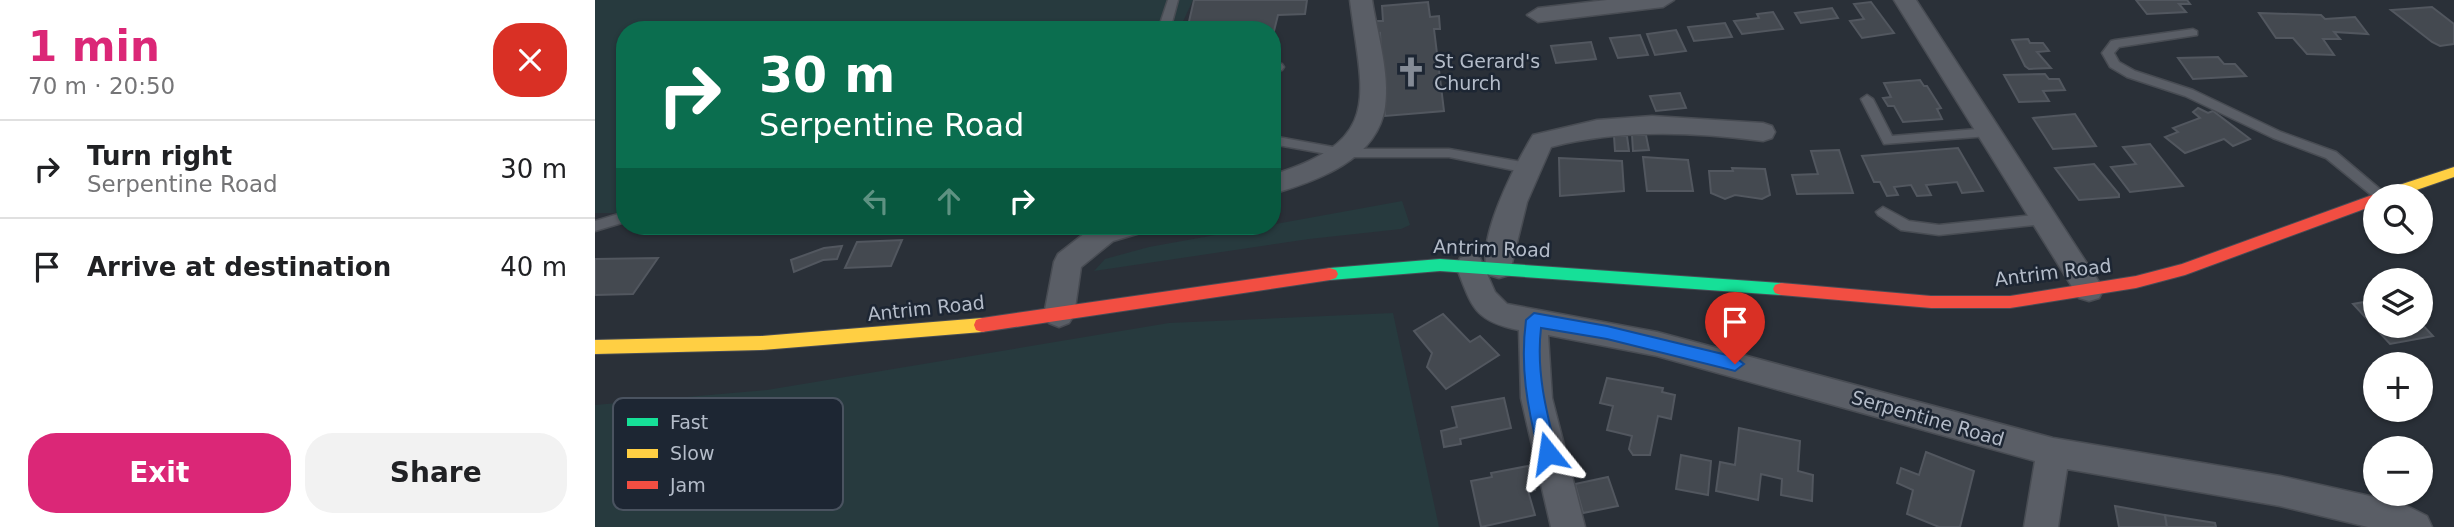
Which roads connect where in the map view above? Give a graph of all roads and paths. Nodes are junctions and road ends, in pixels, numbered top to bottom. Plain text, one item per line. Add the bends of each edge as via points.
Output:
1 (1173, 0) edge
2 (1361, 0) edge
3 (1663, 0) edge
4 (1905, 0) edge
5 (1538, 15) dead end
6 (1167, 21) edge
7 (2193, 33) dead end
8 (1867, 99) dead end
9 (1763, 132) dead end
10 (1989, 132) junction
11 (1281, 141) edge
12 (1344, 153) junction
13 (1527, 168) junction
14 (2454, 172) edge
15 (1281, 182) edge
16 (2367, 184) edge
17 (2418, 184) edge
18 (2363, 203) edge
19 (1883, 212) dead end
20 (2043, 219) junction
21 (616, 220) edge
22 (595, 226) edge
23 (1101, 235) edge
24 (1485, 267) junction
25 (2089, 290) junction
26 (1059, 315) junction
27 (1534, 320) junction
28 (595, 347) edge
29 (2053, 452) junction
30 (1568, 527) edge
31 (2041, 527) edge
32 (2415, 527) edge

1 - 6 lane
2 - 12 street via 1373,106 1365,130
3 - 5 street
4 - 10 street
7 - 16 lane via 2115,44 2108,53 2131,74 2189,93 2331,155
8 - 10 lane via 1888,141
9 - 13 street via 1692,123 1620,124 1542,141
10 - 20 street
11 - 12 lane
12 - 13 lane via 1449,153
12 - 15 street
13 - 24 street via 1500,247
14 - 17 main road
18 - 25 main road, Antrim Road via 2185,269
19 - 20 lane via 1906,226 1939,230
20 - 25 street
21 - 22 lane
23 - 26 street via 1068,261
24 - 25 main road, Antrim Road via 1931,302 2010,302
24 - 26 main road, Antrim Road via 1440,265 1321,275
24 - 27 street, Serpentine Road via 1483,298 1498,314
26 - 28 main road, Antrim Road via 890,334
27 - 29 street, Serpentine Road via 1735,364
27 - 30 street via 1530,352 1535,403
29 - 31 street
29 - 32 street, Serpentine Road via 2280,491 2401,519

